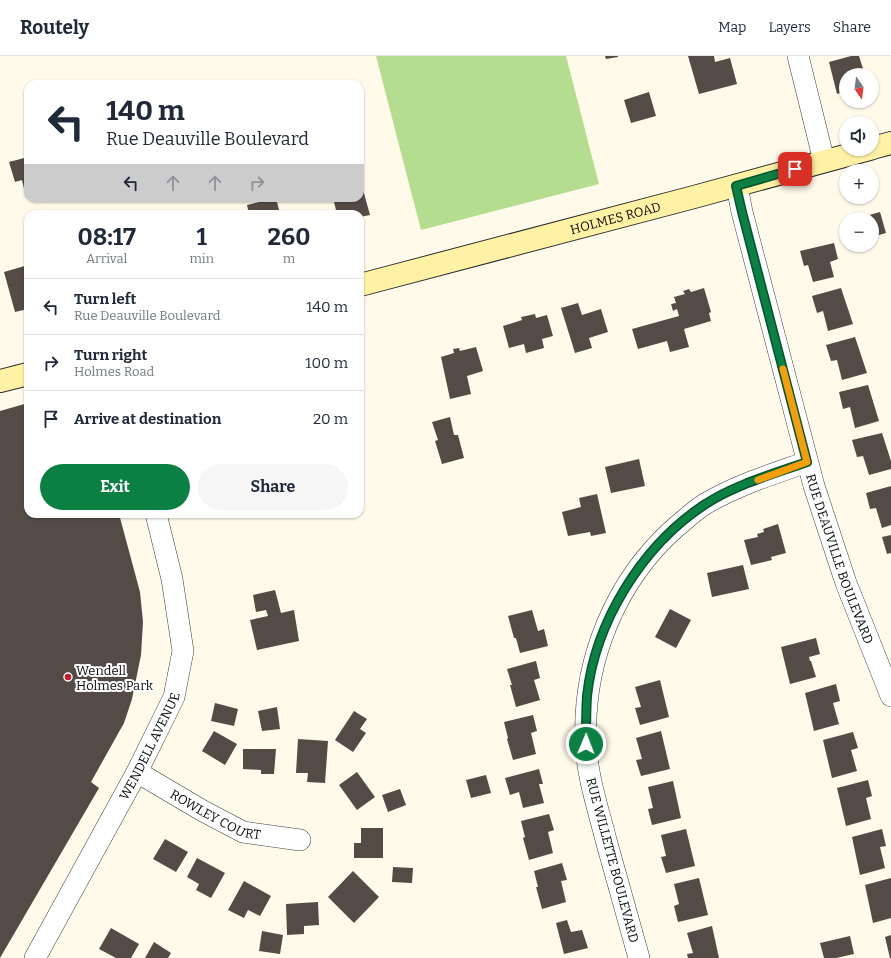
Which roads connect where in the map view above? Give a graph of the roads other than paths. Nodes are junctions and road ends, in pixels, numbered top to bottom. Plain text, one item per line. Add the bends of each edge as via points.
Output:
1 (798, 56) edge
2 (891, 144) edge
3 (879, 147) edge
4 (844, 156) edge
5 (824, 161) junction
6 (736, 186) junction
7 (364, 283) edge
8 (24, 375) edge
9 (0, 381) edge
10 (807, 462) junction
11 (157, 518) edge
12 (891, 696) edge
13 (137, 772) junction
14 (300, 840) dead end
15 (35, 958) edge
16 (639, 958) edge

1 - 5 street
2 - 3 main road, HOLMES ROAD
4 - 5 main road, HOLMES ROAD
5 - 6 main road, HOLMES ROAD
6 - 7 main road, HOLMES ROAD
6 - 10 street, RUE DEAUVILLE BOULEVARD
8 - 9 main road
10 - 12 street, RUE DEAUVILLE BOULEVARD via 846,583
10 - 16 street, RUE WILLETTE BOULEVARD via 729,491 703,505 664,538 621,594 609,617 598,649 587,695 586,744 596,804
11 - 13 street, WENDELL AVENUE via 172,579 183,651 174,697
13 - 14 street, ROWLEY COURT via 244,832
13 - 15 street, WENDELL AVENUE

